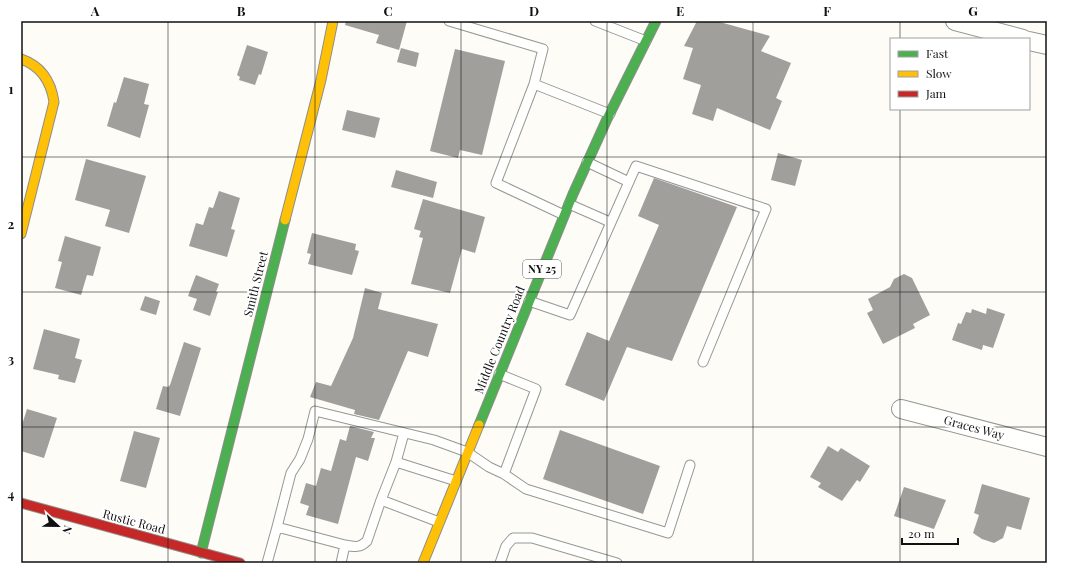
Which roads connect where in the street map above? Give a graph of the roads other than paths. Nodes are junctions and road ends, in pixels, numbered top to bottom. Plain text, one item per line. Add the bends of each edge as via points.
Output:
1 (333, 21) edge
2 (449, 21) edge
3 (596, 21) edge
4 (656, 21) edge
5 (955, 21) edge
6 (1019, 38) edge
7 (646, 41) junction
8 (1030, 41) edge
9 (1047, 45) edge
10 (21, 59) edge
11 (534, 84) junction
12 (610, 114) junction
13 (587, 162) junction
14 (629, 182) junction
15 (569, 204) junction
16 (564, 215) junction
17 (610, 222) junction
18 (21, 234) edge
19 (529, 301) junction
20 (703, 362) dead end
21 (499, 374) junction
22 (901, 409) dead end
23 (404, 433) junction
24 (1047, 447) edge
25 (468, 452) junction
26 (396, 462) junction
27 (690, 465) dead end
28 (504, 474) junction
29 (456, 481) junction
30 (381, 500) junction
31 (21, 503) edge
32 (439, 522) junction
33 (277, 527) junction
34 (345, 545) junction
35 (201, 552) junction
36 (223, 561) edge
37 (240, 563) edge
38 (267, 563) edge
39 (341, 563) edge
40 (423, 563) edge
41 (500, 563) edge
42 (617, 563) edge

1 - 35 street, Smith Street via 321,80
2 - 11 lane via 543,49
3 - 7 lane
4 - 7 street, Middle Country Road / NY 25
5 - 6 street
7 - 12 street, Middle Country Road / NY 25
8 - 9 street
10 - 18 street via 29,61 43,73 53,92 52,113
11 - 12 lane
11 - 16 lane via 496,183
12 - 13 street, Middle Country Road / NY 25
13 - 14 lane
13 - 15 street, Middle Country Road / NY 25
14 - 17 lane
14 - 20 lane via 636,166 766,209
15 - 16 street, Middle Country Road / NY 25
15 - 17 lane
16 - 19 street, Middle Country Road / NY 25
17 - 19 lane via 570,315
19 - 21 street, Middle Country Road / NY 25
21 - 25 street, Middle Country Road / NY 25
21 - 28 lane via 536,389
22 - 24 street, Graces Way
23 - 25 lane
23 - 26 lane
23 - 33 lane via 315,411 300,459 291,473
25 - 28 lane
25 - 29 street, Middle Country Road / NY 25
26 - 29 lane
26 - 30 lane
27 - 28 lane via 668,533 526,489
29 - 32 street, Middle Country Road / NY 25
30 - 32 lane
30 - 34 lane via 367,541 356,548
31 - 35 street, Rustic Road
32 - 40 street, Middle Country Road / NY 25
33 - 34 lane
33 - 38 lane
34 - 39 lane
35 - 36 street, Rustic Road
36 - 37 street, Rustic Road
41 - 42 lane via 506,546 513,538 532,538

